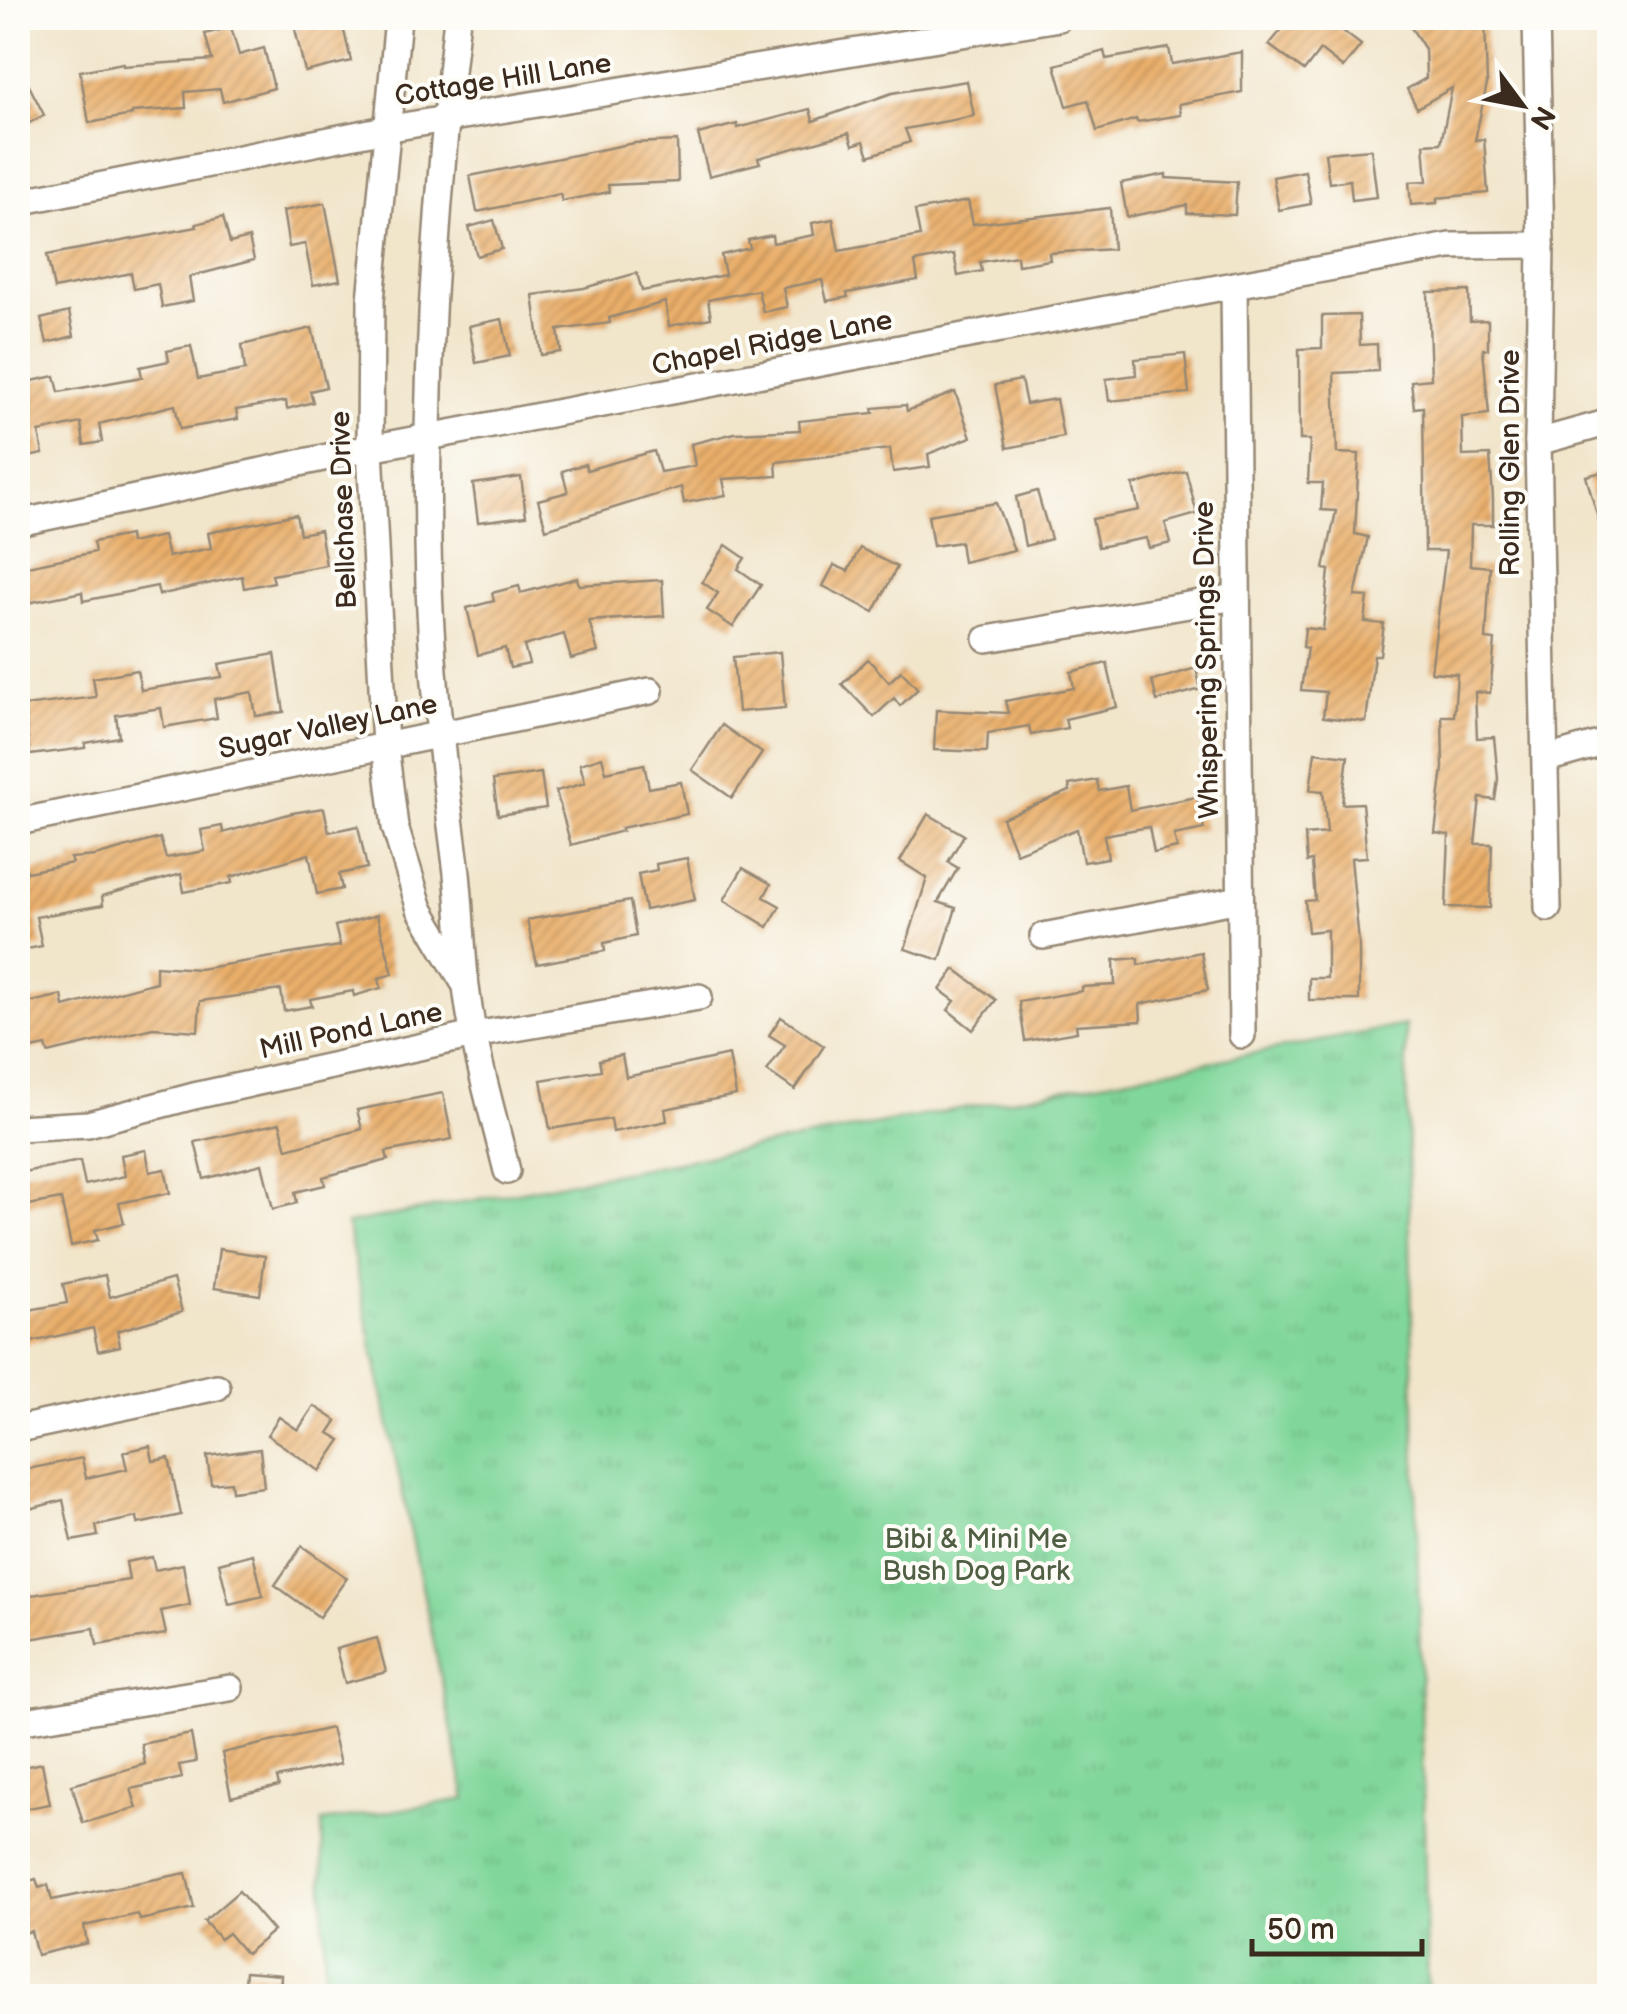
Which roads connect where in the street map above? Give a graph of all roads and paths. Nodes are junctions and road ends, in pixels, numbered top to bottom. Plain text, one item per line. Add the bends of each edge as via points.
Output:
1 (398, 18) edge
2 (458, 18) edge
3 (1058, 18) edge
4 (1536, 18) edge
5 (445, 120) junction
6 (385, 130) junction
7 (18, 202) edge
8 (1541, 244) junction
9 (1234, 285) junction
10 (1610, 422) edge
11 (428, 439) junction
12 (1538, 442) junction
13 (370, 448) junction
14 (18, 523) edge
15 (1236, 597) junction
16 (987, 639) dead end
17 (650, 692) dead end
18 (440, 735) junction
19 (1610, 741) edge
20 (384, 746) junction
21 (1546, 759) junction
22 (18, 822) edge
23 (1240, 898) junction
24 (1548, 908) dead end
25 (1044, 936) dead end
26 (466, 985) junction
27 (698, 996) dead end
28 (474, 1034) junction
29 (1242, 1035) dead end
30 (18, 1128) edge
31 (507, 1171) dead end
32 (217, 1387) dead end
33 (18, 1428) edge
34 (230, 1688) dead end
35 (18, 1722) edge

1 - 6 street, Bellchase Drive
2 - 5 street, Bellchase Drive
3 - 5 street, Cottage Hill Lane
4 - 8 street, Rolling Glen Drive
5 - 6 street, Cottage Hill Lane
5 - 11 street, Bellchase Drive
6 - 7 street, Cottage Hill Lane
6 - 13 street, Bellchase Drive
8 - 9 street, Chapel Ridge Lane via 1450,246
8 - 12 street, Rolling Glen Drive
9 - 11 street, Chapel Ridge Lane
9 - 15 street, Whispering Springs Drive
10 - 12 street
11 - 13 street, Chapel Ridge Lane
11 - 18 street, Bellchase Drive
12 - 21 street, Rolling Glen Drive
13 - 14 street, Chapel Ridge Lane
13 - 20 street, Bellchase Drive
15 - 16 street
15 - 23 street, Whispering Springs Drive
17 - 18 street, Sugar Valley Lane
18 - 20 street, Sugar Valley Lane
18 - 26 street, Bellchase Drive
19 - 21 street
20 - 22 street, Sugar Valley Lane
20 - 26 street, Bellchase Drive via 395,827 420,909
21 - 24 street, Rolling Glen Drive
23 - 25 street
23 - 29 street, Whispering Springs Drive
26 - 28 street, Bellchase Drive
27 - 28 street, Mill Pond Lane
28 - 30 street, Mill Pond Lane via 88,1124
28 - 31 street, Bellchase Drive
32 - 33 street
34 - 35 street

